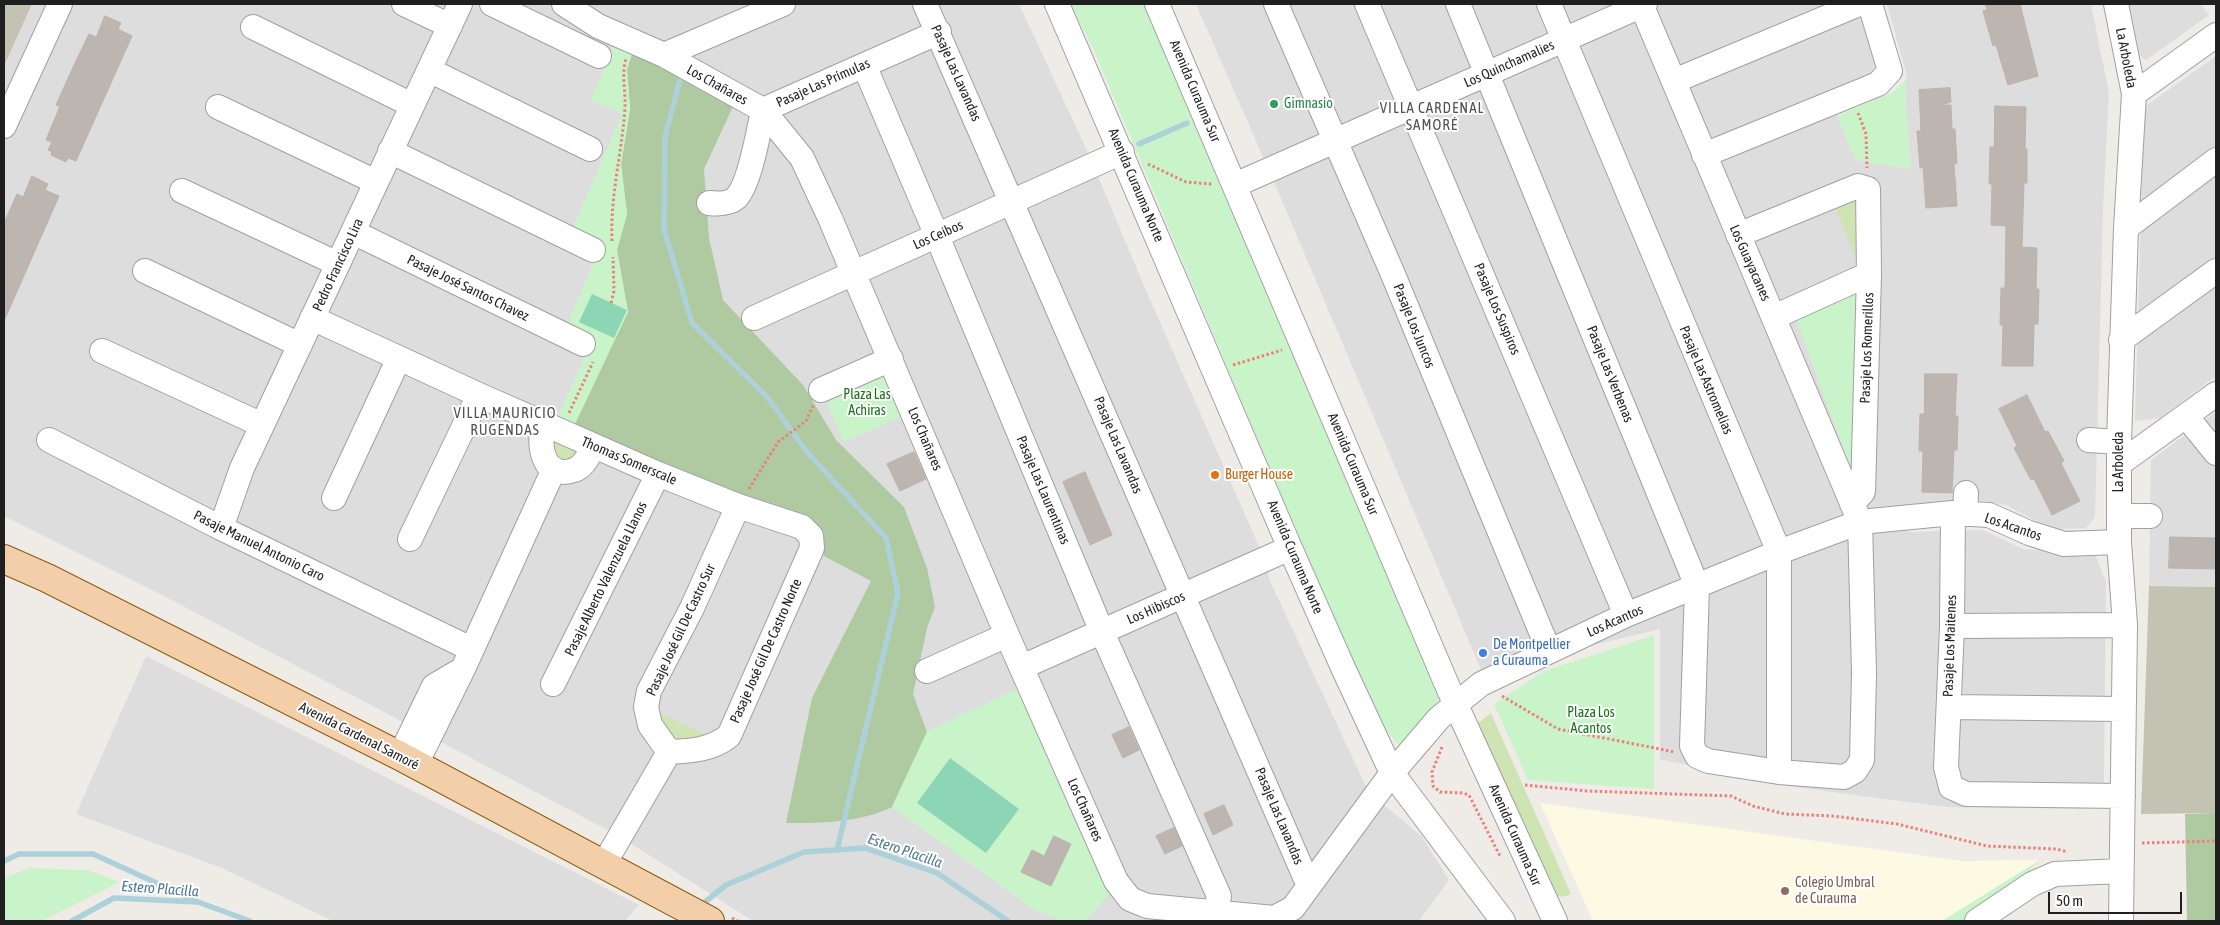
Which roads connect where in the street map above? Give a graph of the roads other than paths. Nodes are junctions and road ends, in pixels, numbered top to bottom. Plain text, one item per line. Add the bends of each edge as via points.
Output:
1 (60, 4) edge
2 (404, 4) edge
3 (460, 4) edge
4 (492, 4) edge
5 (568, 4) edge
6 (783, 4) edge
7 (925, 4) edge
8 (1057, 4) edge
9 (1157, 4) edge
10 (1276, 4) edge
11 (1367, 4) edge
12 (1458, 4) edge
13 (1549, 4) edge
14 (1643, 4) edge
15 (1858, 4) edge
16 (1870, 4) edge
17 (2116, 4) edge
18 (450, 26) junction
19 (253, 27) dead end
20 (939, 32) junction
21 (2216, 35) edge
22 (1565, 39) junction
23 (664, 55) junction
24 (599, 56) dead end
25 (864, 66) junction
26 (428, 70) junction
27 (1488, 74) junction
28 (1674, 81) junction
29 (2134, 94) junction
30 (412, 105) junction
31 (218, 107) dead end
32 (1411, 108) junction
33 (763, 110) junction
34 (4, 126) edge
35 (1335, 142) junction
36 (590, 149) dead end
37 (390, 152) junction
38 (1122, 152) junction
39 (1704, 155) junction
40 (2216, 160) edge
41 (376, 182) junction
42 (1235, 185) junction
43 (182, 191) dead end
44 (1012, 202) junction
45 (709, 203) dead end
46 (2126, 228) junction
47 (353, 232) junction
48 (1738, 235) junction
49 (937, 236) junction
50 (606, 248) road end
51 (338, 264) junction
52 (2216, 270) edge
53 (145, 271) dead end
54 (854, 273) junction
55 (1869, 274) junction
56 (1774, 317) junction
57 (312, 318) junction
58 (754, 318) dead end
59 (2121, 340) junction
60 (300, 345) junction
61 (102, 351) dead end
62 (588, 352) road end
63 (399, 358) junction
64 (892, 359) junction
65 (821, 390) dead end
66 (2216, 394) edge
67 (479, 395) junction
68 (2186, 416) junction
69 (262, 425) junction
70 (552, 427) junction
71 (49, 440) dead end
72 (2089, 440) dead end
73 (594, 446) junction
74 (2119, 453) junction
75 (2216, 453) edge
76 (554, 469) junction
77 (658, 474) junction
78 (334, 498) dead end
79 (738, 506) junction
80 (1961, 507) junction
81 (1856, 513) junction
82 (2119, 516) junction
83 (2150, 516) dead end
84 (222, 528) junction
85 (811, 536) joint
86 (410, 539) dead end
87 (2119, 542) junction
88 (1290, 548) junction
89 (1779, 552) junction
90 (4, 558) edge
91 (1697, 586) junction
92 (1183, 596) junction
93 (1626, 615) junction
94 (2125, 625) junction
95 (1952, 626) junction
96 (1102, 632) junction
97 (1007, 635) junction
98 (1549, 651) junction
99 (467, 659) junction
100 (1022, 667) junction
101 (927, 671) dead end
102 (554, 684) dead end
103 (1456, 704) junction
104 (1949, 707) junction
105 (2123, 709) junction
106 (669, 752) junction
107 (408, 760) junction
108 (1779, 772) junction
109 (1392, 773) junction
110 (2123, 796) junction
111 (604, 864) junction
112 (2121, 871) junction
113 (1309, 886) junction
114 (1215, 918) edge
115 (707, 921) edge
116 (1503, 921) edge
117 (1555, 921) edge
118 (1977, 921) edge
119 (2121, 921) edge

1 - 34 street
2 - 18 street
3 - 18 street, Pedro Francisco Lira
4 - 24 street
5 - 23 street, Los Chañares via 598,26
6 - 23 street
7 - 20 street, Pasaje Las Lavandas
8 - 38 street, Avenida Curauma Norte
9 - 42 street, Avenida Curauma Sur
10 - 35 street, Pasaje Los Juncos
11 - 32 street, Pasaje Los Suspiros
12 - 27 street, Pasaje Las Verbenas
13 - 22 street, Pasaje Las Astromelias
14 - 22 street, Los Quinchamalies
14 - 28 street, Los Guayacanes
15 - 28 street
16 - 39 street via 1890,71 1878,84
17 - 29 street, La Arboleda
18 - 26 street, Pedro Francisco Lira
19 - 30 street
20 - 25 street, Pasaje Las Prímulas
20 - 44 street, Pasaje Las Lavandas
21 - 29 street
22 - 27 street, Los Quinchamalies
22 - 89 street, Pasaje Las Astromelias
23 - 33 street, Los Chañares
25 - 33 street, Pasaje Las Prímulas
25 - 49 street, Pasaje Las Laurentinas
26 - 30 street, Pedro Francisco Lira
26 - 36 street
27 - 32 street, Los Quinchamalies
27 - 91 street, Pasaje Las Verbenas
28 - 39 street, Los Guayacanes
29 - 46 street, La Arboleda
30 - 37 street, Pedro Francisco Lira
31 - 41 street
32 - 35 street, Los Quinchamalies
32 - 93 street, Pasaje Los Suspiros
33 - 45 street, Pasaje Las Prímulas via 744,184 736,198 720,204
33 - 54 street, Los Chañares via 802,158
35 - 42 street, Los Quinchamalies
35 - 98 street, Pasaje Los Juncos
37 - 41 street, Pedro Francisco Lira
37 - 50 street
38 - 44 street, Los Ceibos
38 - 88 street, Avenida Curauma Norte
39 - 48 street, Los Guayacanes
40 - 46 street
41 - 47 street, Pedro Francisco Lira
42 - 103 street, Avenida Curauma Sur
43 - 51 street
44 - 49 street, Los Ceibos
44 - 92 street, Pasaje Las Lavandas
46 - 59 street, La Arboleda
47 - 51 street, Pedro Francisco Lira
47 - 62 street, Pasaje José Santos Chavez
48 - 55 street, Pasaje Los Romerillos via 1858,186 1868,189
48 - 56 street, Los Guayacanes
49 - 54 street, Los Ceibos
49 - 96 street, Pasaje Las Laurentinas
51 - 57 street, Pedro Francisco Lira
52 - 59 street
53 - 60 street
54 - 58 street, Los Ceibos
54 - 64 street, Los Chañares
55 - 56 street
55 - 81 street, Pasaje Los Romerillos via 1863,492
56 - 81 street, Los Guayacanes
57 - 60 street, Pedro Francisco Lira
57 - 63 street, Thomas Somerscale
59 - 74 street, La Arboleda
60 - 69 street, Pedro Francisco Lira
61 - 69 street
63 - 67 street, Thomas Somerscale
63 - 78 street
64 - 65 street
64 - 97 street, Los Chañares
66 - 68 street
67 - 70 street, Thomas Somerscale
67 - 86 street
68 - 74 street
68 - 75 street
69 - 84 street, Pedro Francisco Lira via 242,468
70 - 73 street, Thomas Somerscale
70 - 76 street via 540,436 545,462
71 - 84 street, Pasaje Manuel Antonio Caro
72 - 74 street
73 - 76 street via 585,462 575,470
73 - 77 street, Thomas Somerscale
74 - 82 street, La Arboleda
76 - 99 street
77 - 79 street, Thomas Somerscale
77 - 102 street, Pasaje Alberto Valenzuela Llanos
79 - 85 street, Thomas Somerscale via 802,527
79 - 106 street, Pasaje José Gil De Castro Sur via 692,608 649,691 646,707 650,725
80 - 81 street, Los Acantos
80 - 87 street, Los Acantos via 2064,544
80 - 95 street, Pasaje Los Maitenes
81 - 89 street, Los Acantos
81 - 108 street, Pasaje Los Romerillos via 1864,673 1862,760 1855,771 1844,777
82 - 83 street
82 - 87 street, La Arboleda
84 - 99 street, Pasaje Manuel Antonio Caro
85 - 106 street, Pasaje José Gil De Castro Norte via 812,548 729,736 695,751
87 - 94 street, La Arboleda
88 - 92 street, Los Hibiscos
88 - 109 street, Avenida Curauma Norte
89 - 91 street, Los Acantos
89 - 108 street, Pasaje Las Astromelias
90 - 107 main road, Avenida Cardenal Samoré
91 - 93 street, Los Acantos
91 - 108 street, Pasaje Las Verbenas via 1692,746 1697,756 1708,761
92 - 96 street, Los Hibiscos
92 - 113 street, Pasaje Las Lavandas
93 - 98 street, Los Acantos
94 - 95 street
94 - 105 street, La Arboleda
95 - 104 street, Pasaje Los Maitenes
96 - 100 street, Los Hibiscos
96 - 114 street, Pasaje Las Laurentinas via 1219,896
97 - 100 street, Los Chañares
97 - 101 street
98 - 103 street, Los Acantos via 1481,684
99 - 107 street via 434,686
100 - 114 street, Los Chañares via 1116,881 1130,899 1147,906
103 - 109 street, Los Acantos via 1424,734
103 - 117 street, Avenida Curauma Sur
104 - 105 street
104 - 110 street, Pasaje Los Maitenes via 1946,767 1951,787 1966,794
105 - 110 street, La Arboleda
106 - 111 street
107 - 111 main road, Avenida Cardenal Samoré
109 - 113 street, Los Acantos
109 - 116 street, Avenida Curauma Norte
110 - 112 street, La Arboleda
111 - 115 main road, Avenida Cardenal Samoré
112 - 118 street via 2055,874 2032,884
112 - 119 street, La Arboleda
113 - 114 street, Los Acantos via 1293,908 1274,918

